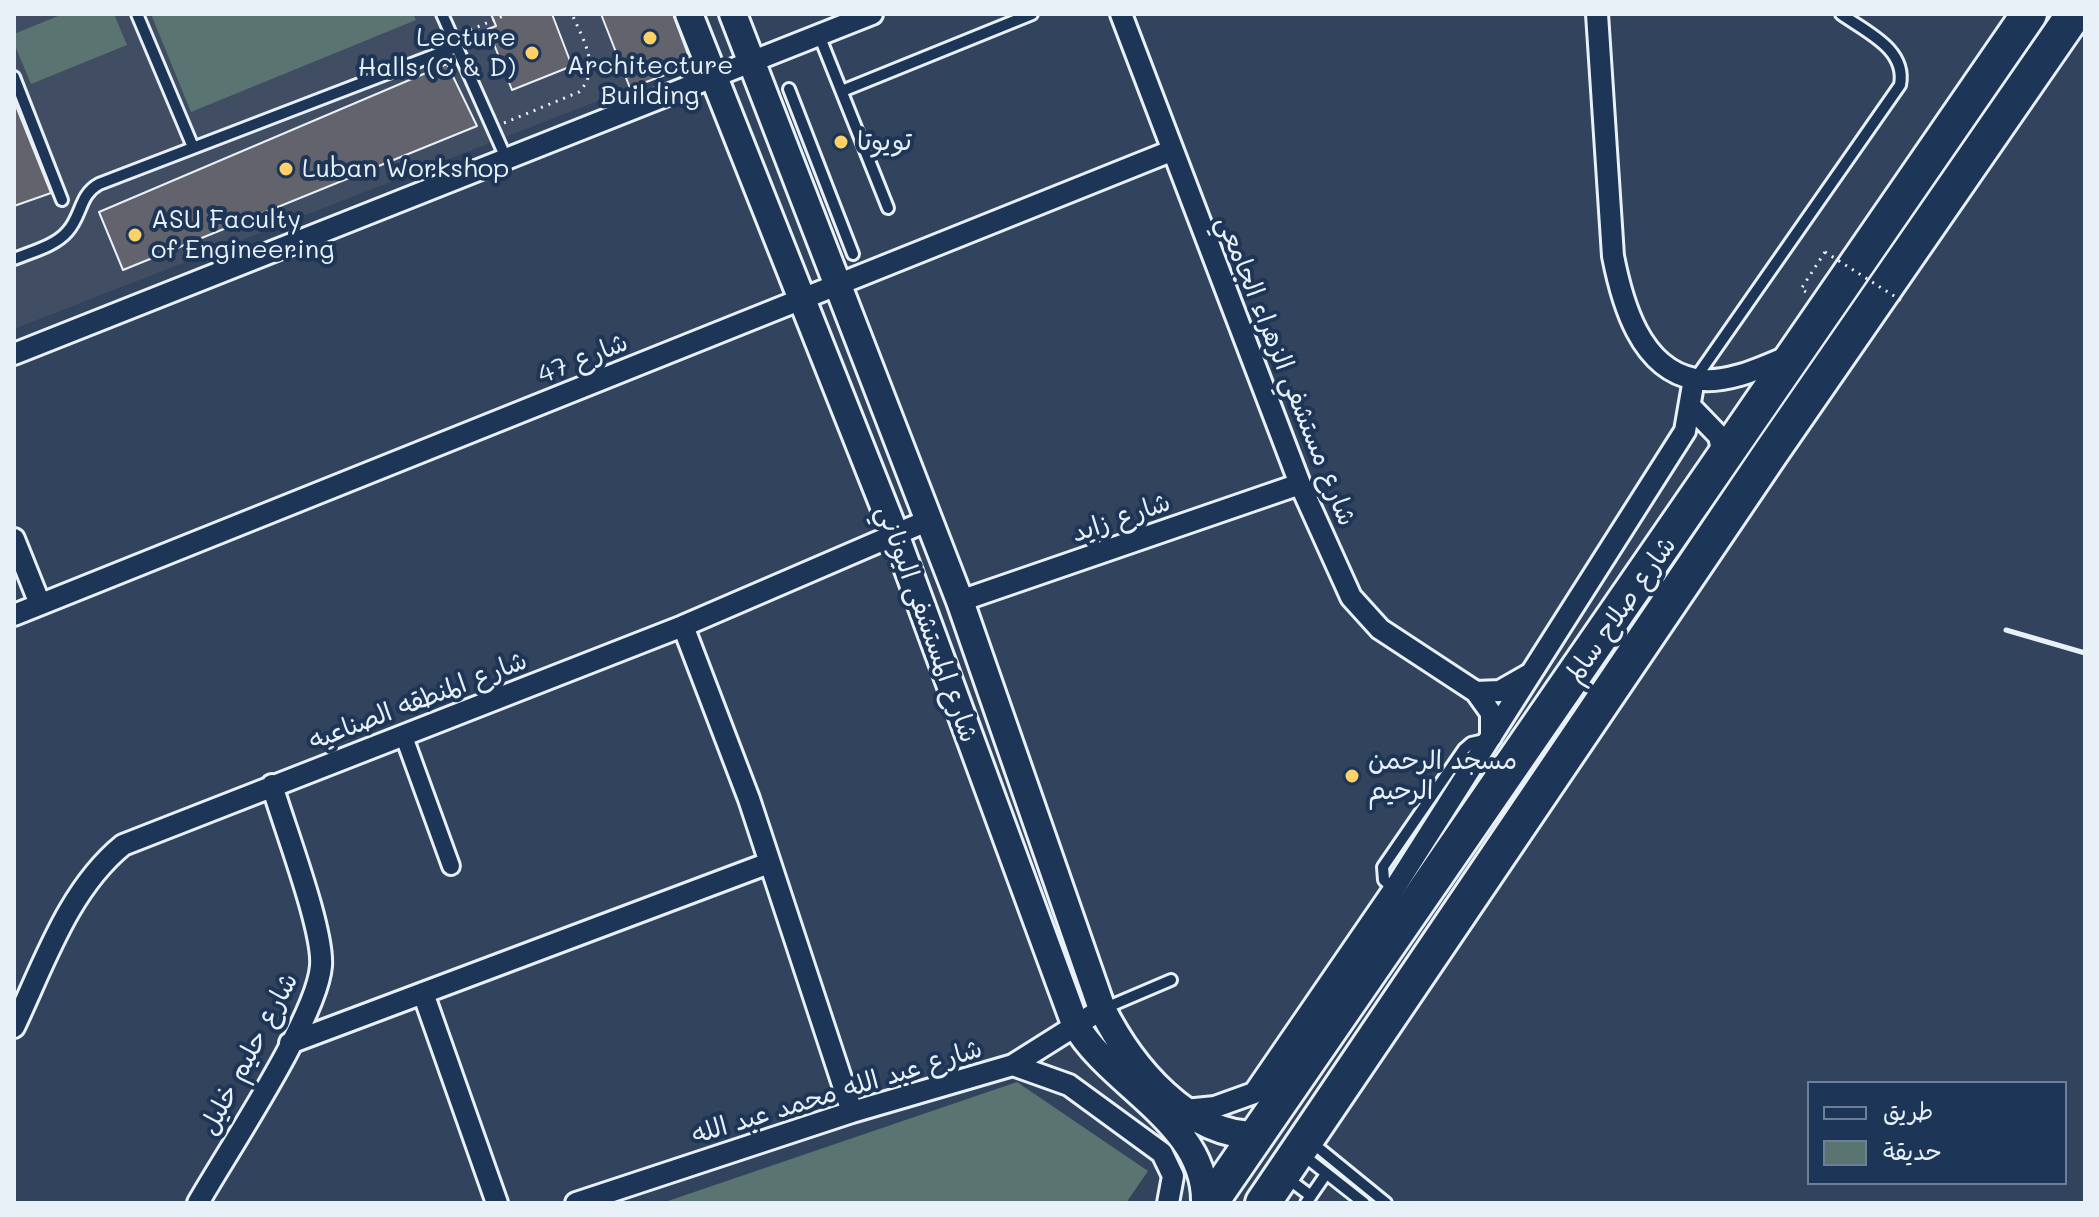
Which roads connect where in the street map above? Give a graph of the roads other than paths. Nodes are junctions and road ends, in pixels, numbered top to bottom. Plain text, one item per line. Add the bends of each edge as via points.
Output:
1 (137, 14) edge
2 (442, 14) edge
3 (689, 14) edge
4 (733, 14) edge
5 (872, 14) edge
6 (1032, 14) edge
7 (1121, 14) edge
8 (1597, 14) edge
9 (1841, 14) edge
10 (2029, 14) edge
11 (2074, 14) edge
12 (1008, 19) edge
13 (819, 35) junction
14 (454, 42) junction
15 (752, 63) junction
16 (14, 77) edge
17 (714, 78) junction
18 (789, 89) dead end
19 (842, 91) junction
20 (193, 147) junction
21 (1171, 151) junction
22 (506, 158) junction
23 (810, 177) junction
24 (62, 200) dead end
25 (888, 208) dead end
26 (853, 254) dead end
27 (14, 259) edge
28 (839, 285) junction
29 (802, 299) junction
30 (14, 354) edge
31 (1791, 355) junction
32 (1694, 379) junction
33 (1690, 406) junction
34 (1724, 460) junction
35 (1300, 484) junction
36 (929, 520) junction
37 (895, 534) junction
38 (14, 539) edge
39 (960, 601) junction
40 (40, 604) junction
41 (14, 615) edge
42 (683, 626) junction
43 (1530, 672) junction
44 (1476, 692) junction
45 (403, 734) junction
46 (1491, 739) junction
47 (272, 785) junction
48 (769, 863) junction
49 (451, 866) dead end
50 (1171, 980) dead end
51 (423, 993) junction
52 (1102, 1009) junction
53 (1075, 1024) junction
54 (14, 1027) edge
55 (290, 1043) junction
56 (1013, 1065) junction
57 (1185, 1110) junction
58 (852, 1112) junction
59 (1257, 1135) junction
60 (1296, 1155) junction
61 (1326, 1174) junction
62 (1309, 1199) edge
63 (198, 1203) edge
64 (497, 1203) edge
65 (576, 1203) edge
66 (1168, 1203) edge
67 (1207, 1203) edge
68 (1263, 1203) edge
69 (1364, 1203) edge
70 (1386, 1203) edge

1 - 20 lane
2 - 14 lane
3 - 17 street, شارع المستشفى اليوناني
4 - 15 street, شارع المستشفى اليوناني
5 - 13 street
6 - 12 lane
7 - 21 street, شارع مستشفي الزهراء الجامعي
8 - 32 street via 1620,291 1650,352
9 - 32 lane via 1896,56 1903,71 1900,85
10 - 31 highway, شارع صلاح سالم
11 - 60 highway, شارع صلاح سالم
12 - 19 lane
13 - 15 street
13 - 19 lane
14 - 20 lane
14 - 22 lane
15 - 17 street
15 - 23 street, شارع المستشفى اليوناني
16 - 24 lane
17 - 22 street
17 - 29 street, شارع المستشفى اليوناني
18 - 23 lane
19 - 25 lane
20 - 27 lane via 89,189 75,222 61,238
21 - 28 street, شارع 47
21 - 35 street, شارع مستشفي الزهراء الجامعي
22 - 30 street
23 - 26 lane
23 - 28 street, شارع المستشفى اليوناني
28 - 29 street, شارع 47
28 - 36 street, شارع المستشفى اليوناني
29 - 37 street, شارع المستشفى اليوناني
29 - 40 street, شارع 47
31 - 32 street via 1741,374
31 - 34 highway, شارع صلاح سالم
32 - 33 street
33 - 34 street via 1719,436
33 - 43 street via 1685,431
34 - 59 highway, شارع صلاح سالم
35 - 39 street, شارع زايد
35 - 44 street, شارع مستشفي الزهراء الجامعي via 1341,578 1364,614
36 - 37 street, شارع المنطقه الصناعيه
36 - 39 street, شارع المستشفى اليوناني
37 - 42 street, شارع المنطقه الصناعيه
37 - 53 street, شارع المستشفى اليوناني
38 - 40 street
39 - 52 street, شارع المستشفى اليوناني
40 - 41 street, شارع 47
42 - 45 street, شارع المنطقه الصناعيه
42 - 48 street
43 - 44 street via 1500,691
43 - 46 street
44 - 46 street via 1491,713
45 - 47 street, شارع المنطقه الصناعيه
45 - 49 street
46 - 57 street via 1254,1093 1215,1107
47 - 54 street, شارع المنطقه الصناعيه via 145,834 105,860 64,921
47 - 55 street, شارع حليم خليل via 320,948 318,983
48 - 51 street
48 - 58 street
50 - 52 lane
51 - 55 street
51 - 64 street
52 - 53 street, شارع عبد الله محمد عبد الله
52 - 57 street, شارع المستشفى اليوناني via 1131,1055
53 - 56 street, شارع عبد الله محمد عبد الله
53 - 67 street, شارع المستشفى اليوناني via 1095,1054 1187,1143 1203,1175
55 - 63 street, شارع حليم خليل
56 - 58 street, شارع عبد الله محمد عبد الله
56 - 66 street via 1069,1085 1162,1153 1173,1176
57 - 59 street, شارع المستشفى اليوناني via 1223,1132
58 - 65 street, شارع عبد الله محمد عبد الله
59 - 67 highway, شارع صلاح سالم
60 - 61 lane
60 - 62 lane
60 - 68 highway, شارع صلاح سالم
60 - 70 lane
61 - 62 lane
61 - 69 lane

